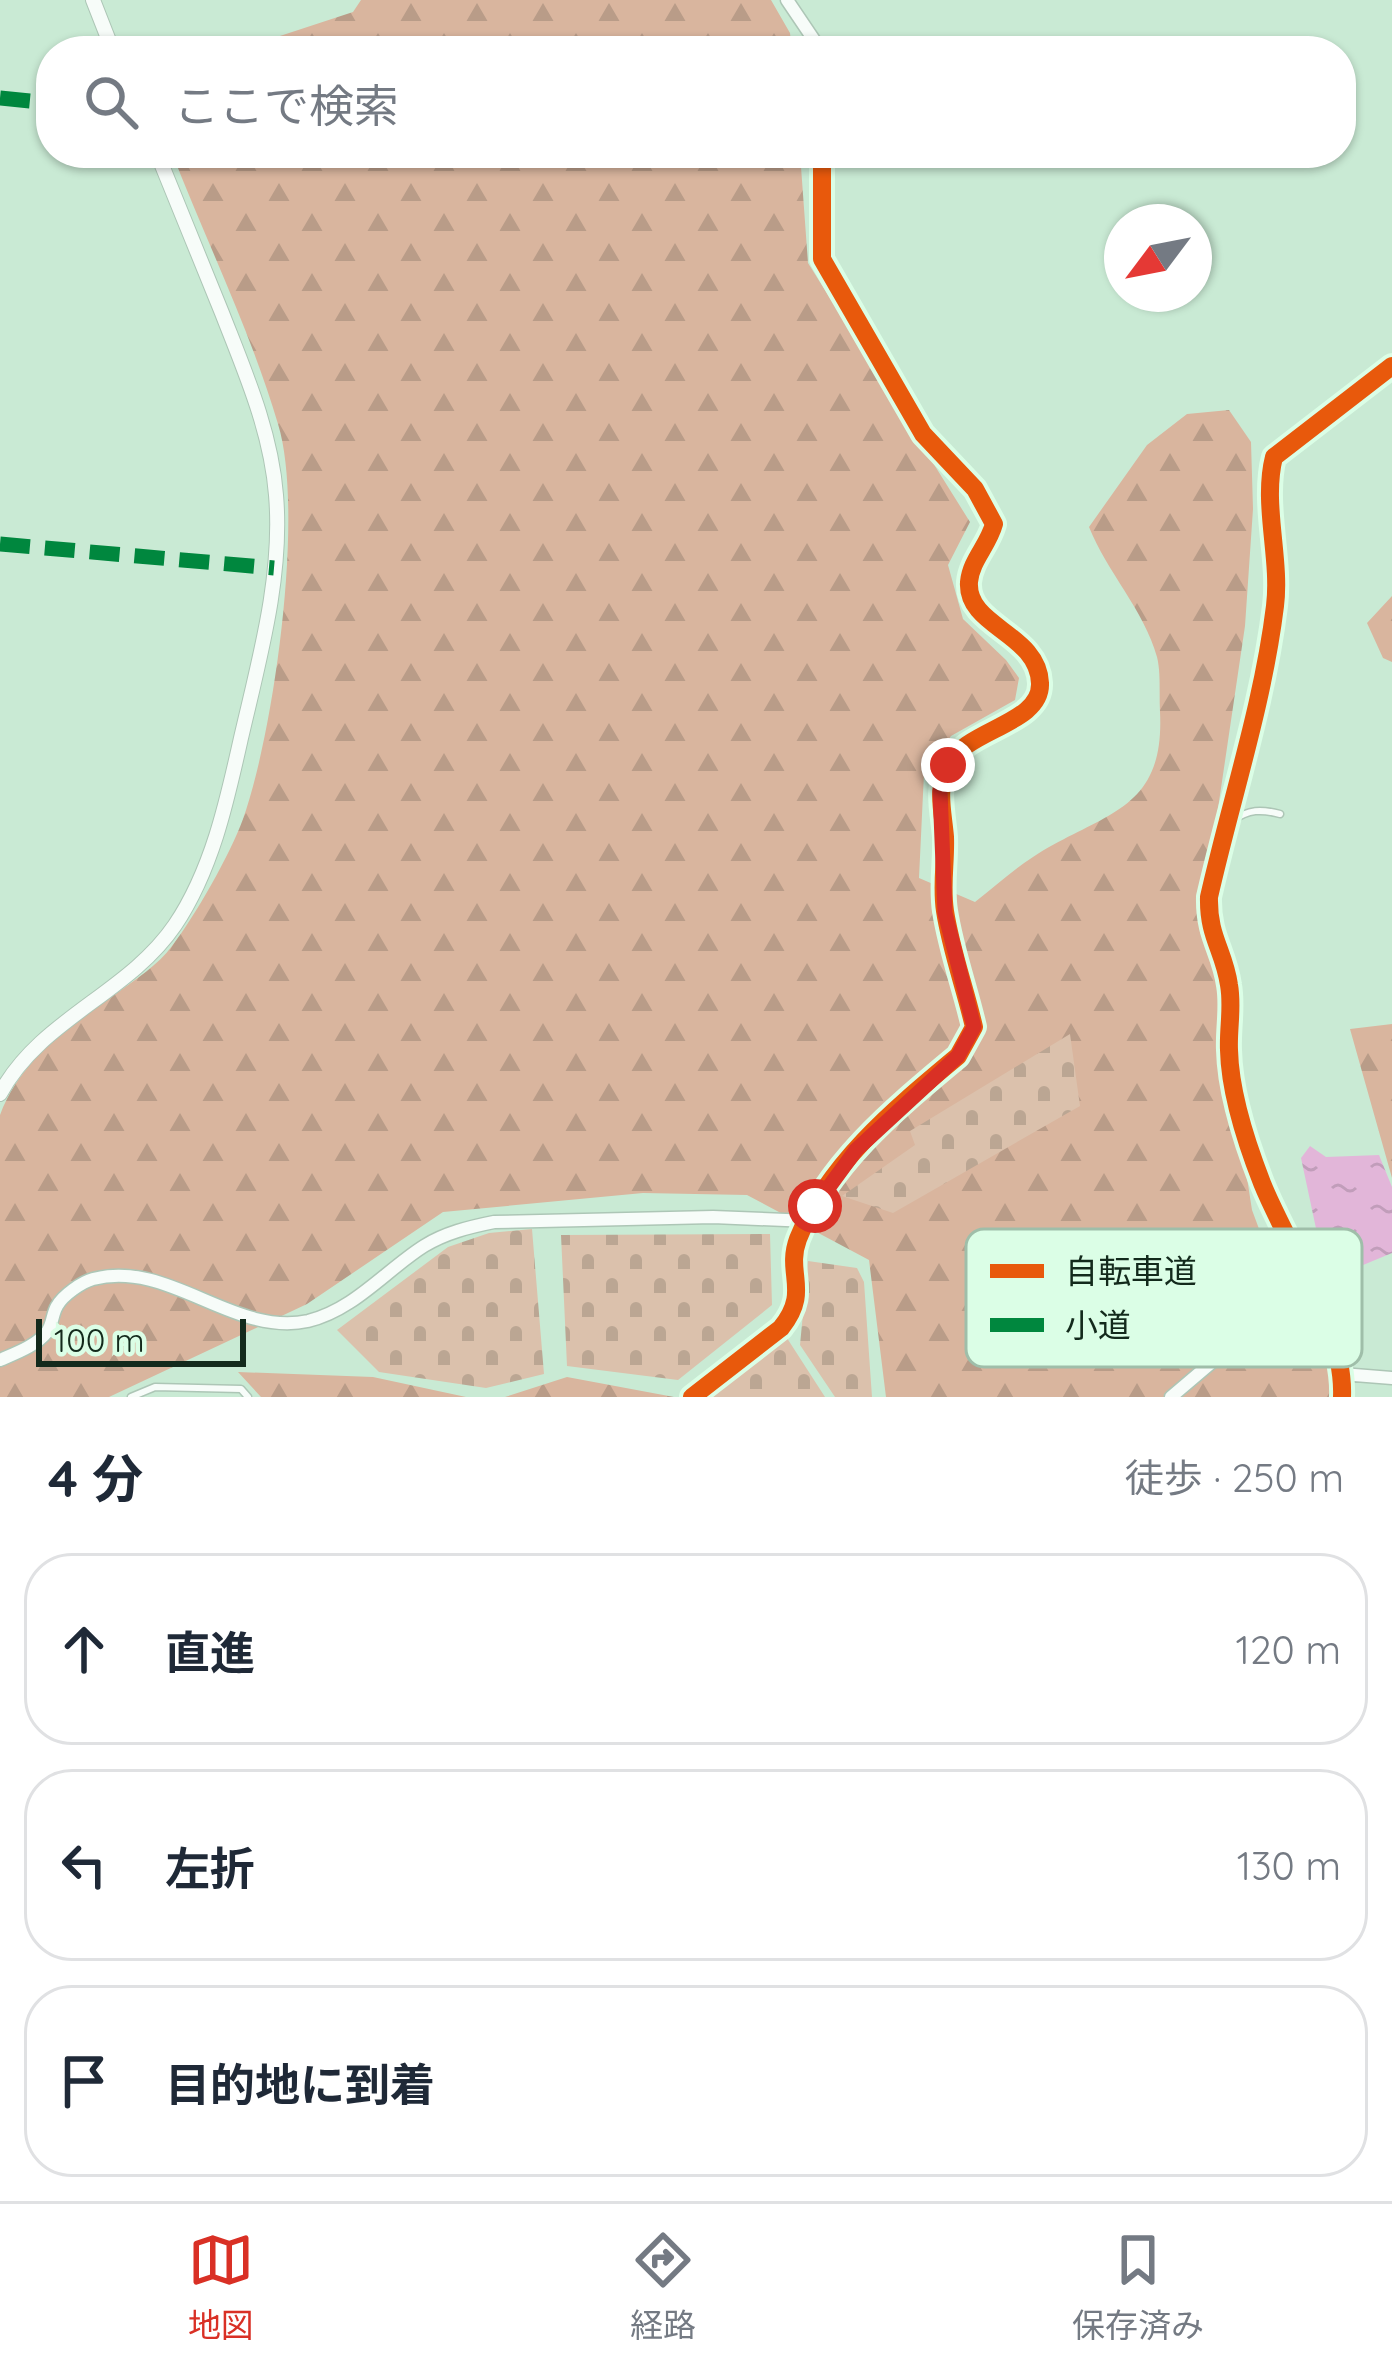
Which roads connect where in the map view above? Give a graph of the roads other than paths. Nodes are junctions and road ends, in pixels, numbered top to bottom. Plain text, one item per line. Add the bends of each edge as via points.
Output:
1 (93, 0) edge
2 (787, 0) edge
3 (107, 36) edge
4 (811, 36) edge
5 (163, 168) edge
6 (822, 168) edge
7 (1392, 366) edge
8 (1280, 814) dead end
9 (1225, 826) junction
10 (0, 1094) edge
11 (809, 1221) junction
12 (1283, 1229) edge
13 (0, 1360) edge
14 (1206, 1367) edge
15 (1392, 1378) edge
16 (1342, 1386) edge
17 (131, 1397) edge
18 (248, 1397) edge
19 (692, 1397) edge
20 (1171, 1397) edge

1 - 3 street
2 - 4 street
5 - 10 street via 263,422 277,520 262,646 220,821 177,922 150,957 32,1049
6 - 11 street via 822,259 923,434 986,506 994,524 968,589 983,616 1025,647 1040,680 1027,710 958,751 940,791 945,913 974,1027 969,1040 856,1150
7 - 9 street via 1274,457 1270,643
8 - 9 lane via 1260,809
9 - 12 street via 1208,917 1229,986 1232,1076
11 - 13 street via 466,1227 425,1245 347,1305 307,1321 261,1319 154,1281 96,1278 57,1305 50,1330
11 - 19 street via 795,1254 791,1315
14 - 20 street
15 - 16 street
17 - 18 lane via 155,1387 241,1389

